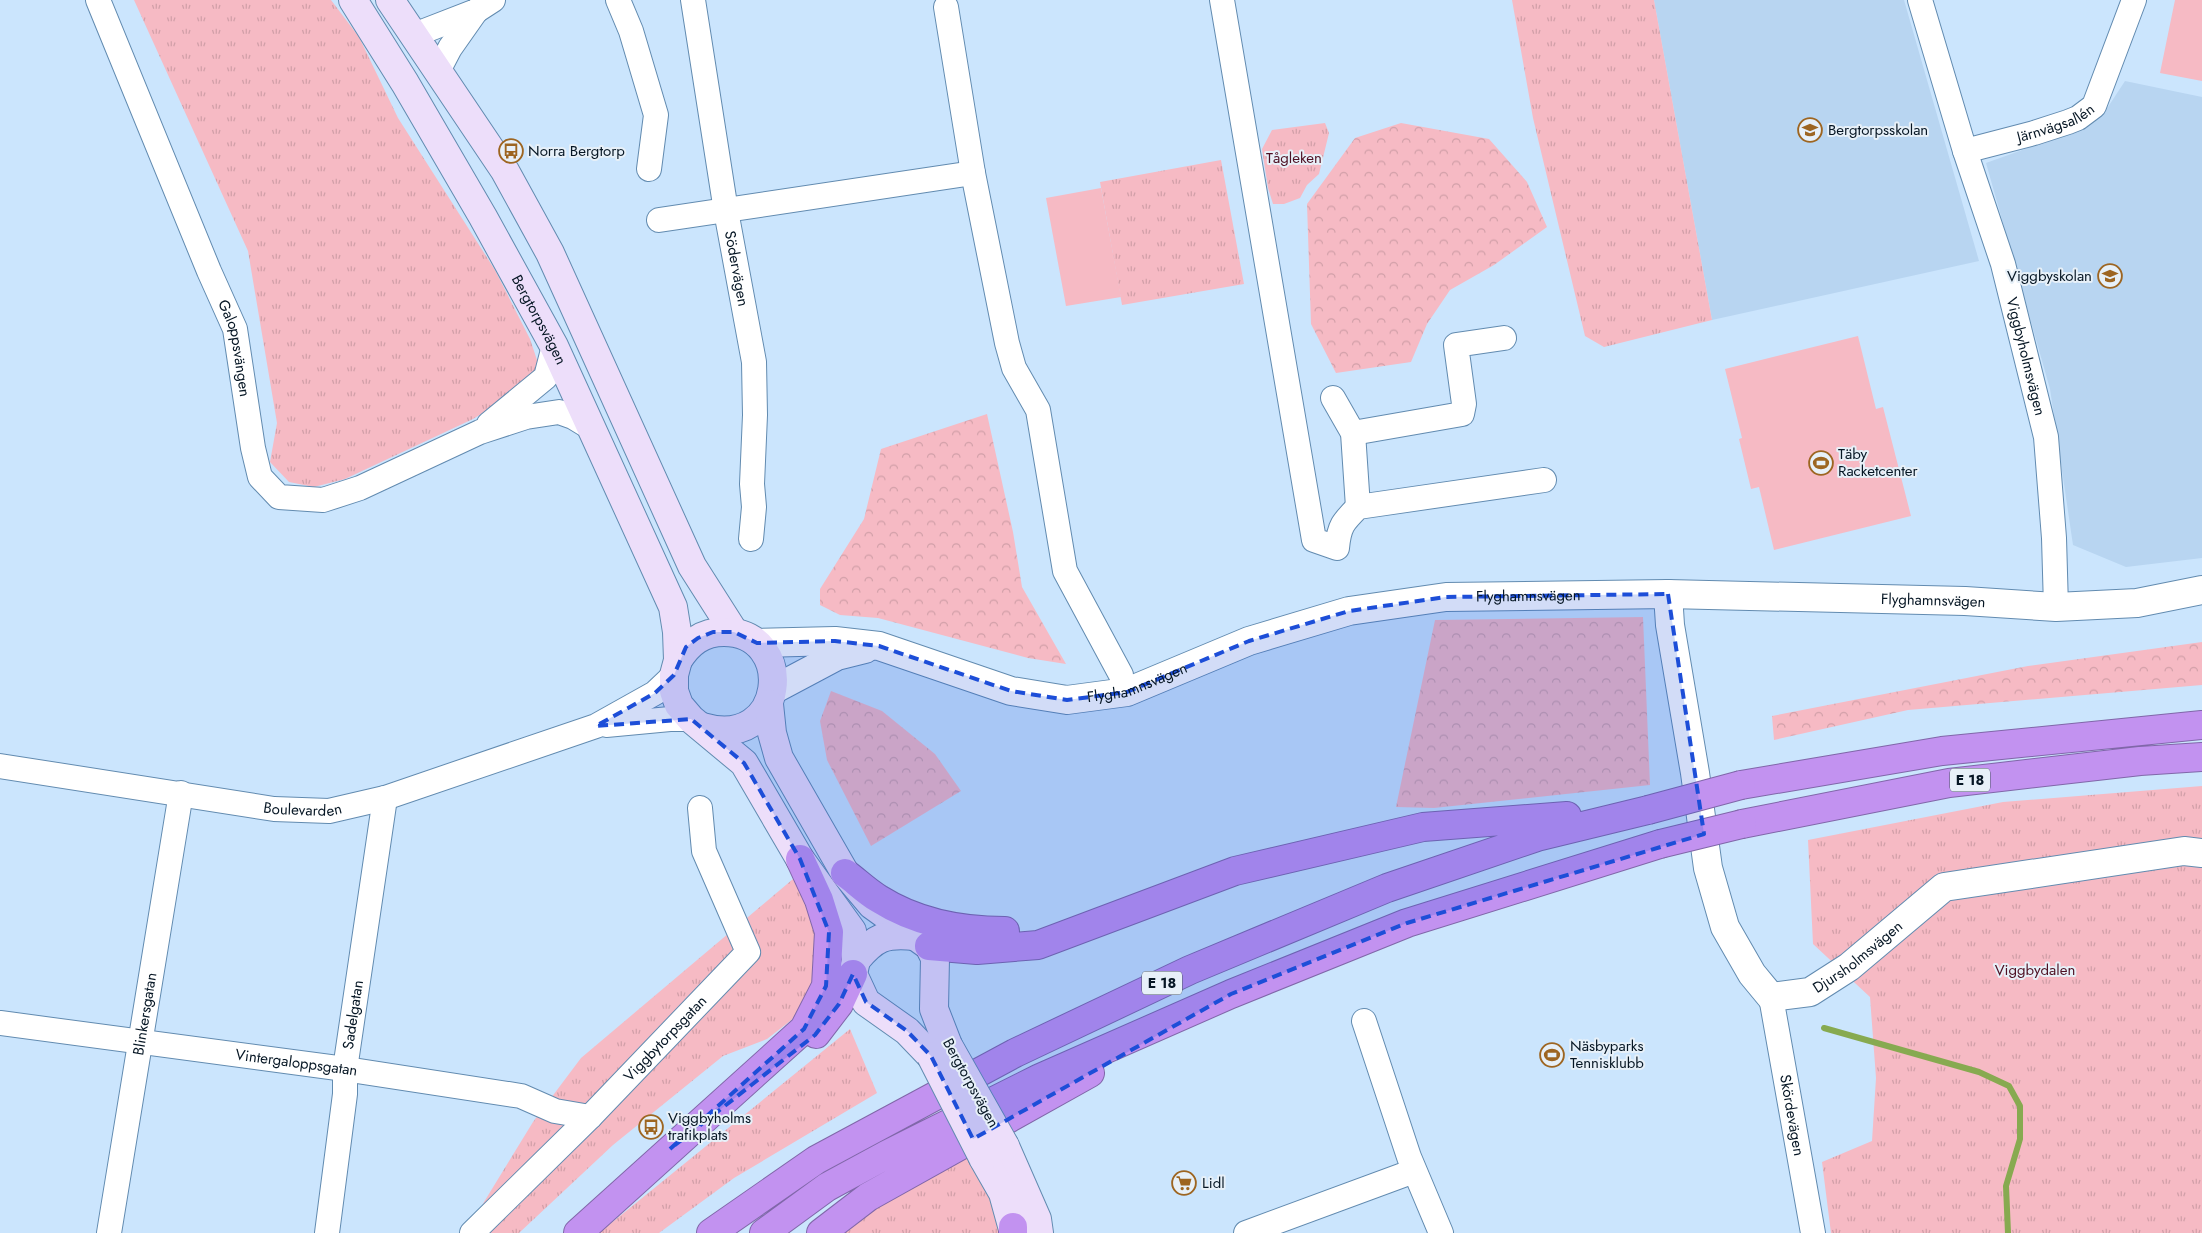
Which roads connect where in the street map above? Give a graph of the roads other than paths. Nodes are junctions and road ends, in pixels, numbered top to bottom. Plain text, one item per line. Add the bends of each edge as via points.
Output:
1 (98, 0) edge
2 (353, 0) edge
3 (390, 0) edge
4 (618, 0) edge
5 (693, 0) edge
6 (1222, 0) edge
7 (1920, 0) edge
8 (2134, 0) edge
9 (484, 5) edge
10 (946, 7) dead end
11 (414, 34) junction
12 (438, 70) junction
13 (1965, 151) junction
14 (649, 169) dead end
15 (973, 173) junction
16 (726, 211) junction
17 (659, 220) dead end
18 (1504, 338) dead end
19 (554, 346) junction
20 (1332, 398) dead end
21 (591, 428) junction
22 (480, 432) junction
23 (1353, 433) junction
24 (1544, 480) dead end
25 (1358, 507) junction
26 (751, 539) dead end
27 (2202, 590) edge
28 (1668, 594) junction
29 (2056, 607) junction
30 (745, 637) junction
31 (879, 646) junction
32 (676, 667) junction
33 (1121, 675) dead end
34 (771, 697) junction
35 (696, 723) junction
36 (2202, 725) edge
37 (596, 726) junction
38 (2202, 758) edge
39 (0, 766) edge
40 (181, 794) junction
41 (385, 798) junction
42 (700, 808) dead end
43 (1648, 810) junction
44 (2202, 854) edge
45 (800, 859) junction
46 (845, 873) junction
47 (1077, 932) junction
48 (922, 941) junction
49 (855, 967) junction
50 (1232, 994) junction
51 (1771, 997) junction
52 (1364, 1020) dead end
53 (0, 1023) edge
54 (141, 1042) junction
55 (940, 1051) junction
56 (345, 1069) junction
57 (590, 1117) junction
58 (670, 1149) junction
59 (994, 1152) junction
60 (1414, 1171) junction
61 (1013, 1231) edge
62 (109, 1233) edge
63 (327, 1233) edge
64 (472, 1233) edge
65 (578, 1233) edge
66 (711, 1233) edge
67 (764, 1233) edge
68 (821, 1233) edge
69 (1039, 1233) edge
70 (1246, 1233) edge
71 (1441, 1233) edge
72 (1813, 1233) edge

1 - 22 street, Galoppsvängen via 235,329 260,477 279,497 323,500 360,488
2 - 19 main road, Bergtorpsvägen via 484,217
3 - 11 main road
4 - 14 street via 631,31 656,115
5 - 16 street, Södervägen
6 - 25 street via 1314,540 1338,548 1338,532 1343,521
7 - 13 street, Viggbyholmsvägen
8 - 13 street, Järnvägsallén via 2094,106 2078,118 2061,124
9 - 11 street
9 - 12 street via 450,48
10 - 15 street
11 - 12 main road
12 - 30 main road via 505,171 550,253 692,566
13 - 29 street, Viggbyholmsvägen via 2002,264 2046,438
15 - 16 street
15 - 33 street via 1007,343 1014,368 1038,410 1065,571
16 - 17 street
16 - 26 street, Södervägen via 754,362
18 - 23 street via 1456,345 1464,404 1462,414
19 - 21 main road, Bergtorpsvägen
19 - 22 street, Galoppsvängen via 546,377
20 - 23 street
21 - 22 street, Galoppsvängen via 559,412 526,417
21 - 32 main road, Bergtorpsvägen via 672,607 677,632
23 - 25 street
24 - 25 street
27 - 29 street, Flyghamnsvägen via 2137,603
28 - 29 street, Flyghamnsvägen via 1965,601
28 - 31 street, Flyghamnsvägen via 1446,597 1349,611 1249,641 1127,692 1067,700 1011,690
28 - 51 street via 1708,868 1725,927 1752,974
30 - 31 street, Flyghamnsvägen
30 - 32 main road via 713,632 698,638 686,647
30 - 34 main road via 767,657 774,676
31 - 34 street via 837,656
32 - 35 main road, Bergtorpsvägen via 674,690 679,705
32 - 37 street, Boulevarden via 655,693
34 - 35 main road via 760,715 748,725 717,731
34 - 46 main road via 772,733 779,758
35 - 37 street, Boulevarden via 670,718
35 - 45 main road, Bergtorpsvägen via 744,764
36 - 43 highway, E 18, bridge via 1942,751 1740,785
37 - 41 street, Boulevarden
38 - 50 highway, E 18, bridge via 2140,761 1949,783 1742,824 1660,844 1408,923
39 - 40 street, Boulevarden
40 - 41 street, Boulevarden via 274,809 329,811
40 - 54 street, Blinkersgatan
41 - 56 street, Sadelgatan
42 - 57 street, Viggbytorpsgatan via 704,851 748,952
43 - 47 highway via 1423,827 1235,871
43 - 66 highway, E 18 via 1537,837 1387,888 1190,970 1015,1053 816,1160
44 - 51 street, Djursholmsvägen via 2184,851 1944,887 1841,972 1810,992
45 - 49 main road, Bergtorpsvägen via 852,931
45 - 58 highway via 819,900 829,932 826,986 804,1028
46 - 47 highway via 878,899 919,920 977,931
46 - 48 main road via 872,905
47 - 48 highway via 1038,945 977,950
48 - 49 main road via 897,934 880,937 867,947
48 - 55 main road, Bergtorpsvägen via 935,958 934,1009
49 - 55 main road, Bergtorpsvägen via 866,1002
49 - 58 highway via 839,1004 815,1035 761,1082
50 - 67 highway, E 18 via 1040,1078 886,1155 827,1187
50 - 68 highway via 868,1197
51 - 72 street, Skördevägen
52 - 60 street
53 - 54 street, Vintergaloppsgatan
54 - 56 street, Vintergaloppsgatan
54 - 62 street, Blinkersgatan
55 - 59 main road, Bergtorpsvägen, bridge
56 - 57 street, Vintergaloppsgatan via 521,1096 555,1112
56 - 63 street, Sadelgatan via 345,1094
57 - 64 street, Viggbytorpsgatan
58 - 65 highway
59 - 61 main road, Bergtorpsvägen
59 - 69 main road, Bergtorpsvägen via 1037,1219
60 - 70 street
60 - 71 street

